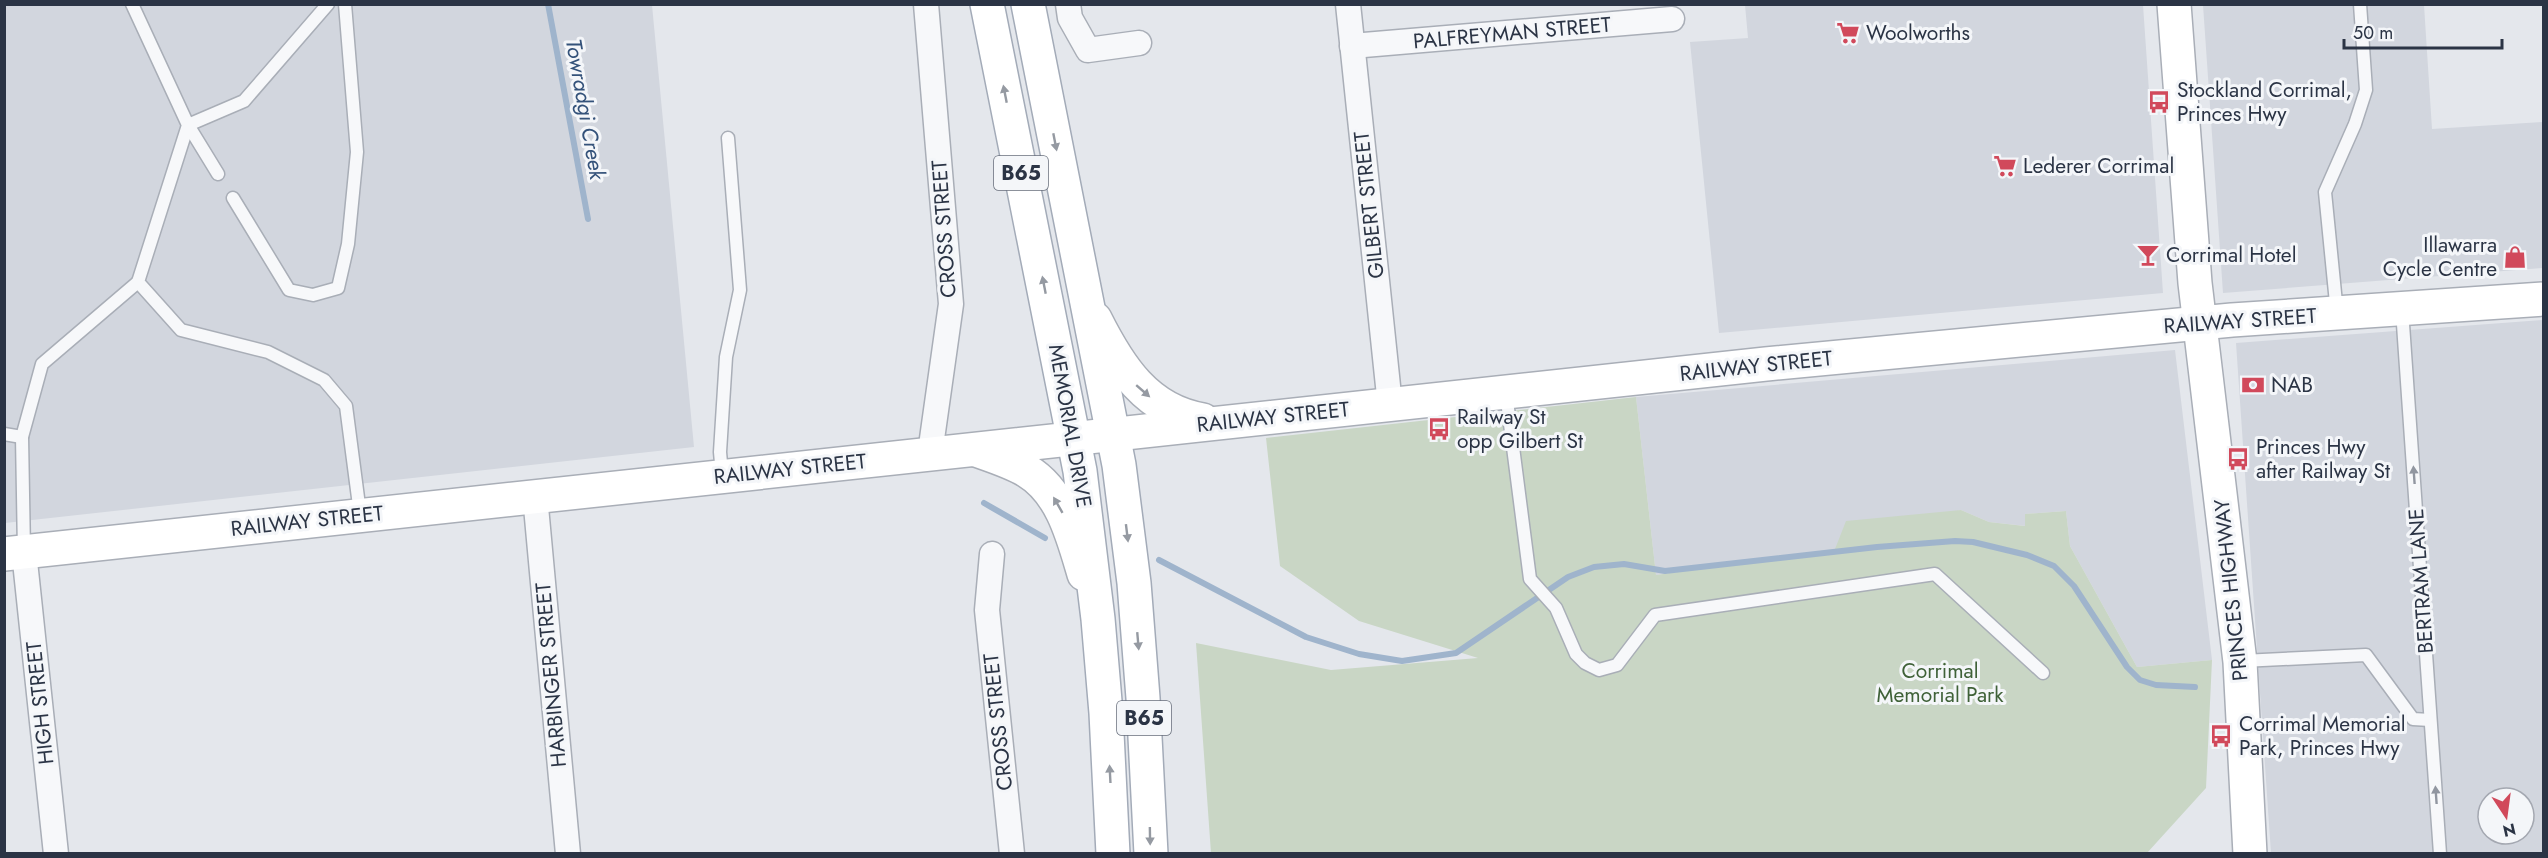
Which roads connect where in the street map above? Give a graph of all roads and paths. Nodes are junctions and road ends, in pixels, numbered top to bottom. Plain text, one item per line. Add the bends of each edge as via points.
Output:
1 (132, 4) edge
2 (328, 4) edge
3 (345, 4) edge
4 (926, 4) edge
5 (987, 4) edge
6 (1028, 4) edge
7 (1068, 4) edge
8 (1348, 4) edge
9 (2174, 4) edge
10 (2360, 4) edge
11 (1672, 19) dead end
12 (1140, 43) dead end
13 (1352, 46) junction
14 (188, 125) junction
15 (728, 138) dead end
16 (218, 174) dead end
17 (233, 198) dead end
18 (138, 282) junction
19 (2544, 299) edge
20 (1088, 307) junction
21 (2402, 308) junction
22 (2337, 314) junction
23 (2200, 323) junction
24 (1506, 393) junction
25 (1390, 405) junction
26 (1223, 423) junction
27 (4, 434) edge
28 (1114, 434) junction
29 (22, 436) junction
30 (1074, 437) junction
31 (973, 449) junction
32 (930, 453) junction
33 (723, 476) junction
34 (535, 496) junction
35 (360, 514) junction
36 (14, 553) edge
37 (992, 554) dead end
38 (1098, 619) junction
39 (2240, 662) junction
40 (2043, 673) dead end
41 (2430, 720) junction
42 (56, 854) edge
43 (568, 854) edge
44 (1012, 854) edge
45 (1113, 854) edge
46 (1151, 854) edge
47 (2250, 854) edge
48 (2440, 854) edge

1 - 14 lane
2 - 14 lane via 244,101
3 - 17 lane via 357,152 348,244 338,288 313,295 289,290
4 - 32 street, CROSS STREET via 951,304
30 -> 5 main road, MEMORIAL DRIVE / B65
6 -> 20 main road, MEMORIAL DRIVE / B65
7 - 12 street via 1070,18 1088,50
8 - 13 street, GILBERT STREET
9 - 23 main road, PRINCES HIGHWAY
10 - 22 lane via 2366,90 2325,192
11 - 13 street, PALFREYMAN STREET
13 - 25 street, GILBERT STREET
14 - 16 lane
14 - 18 lane
15 - 33 lane via 740,290 726,357 720,452
18 - 29 lane via 42,364
18 - 35 lane via 181,330 268,352 324,380 346,406
19 - 21 main road, RAILWAY STREET
20 -> 26 main road via 1113,356 1147,395 1178,414
20 - 28 main road, MEMORIAL DRIVE / B65
21 - 22 main road, RAILWAY STREET
41 -> 21 lane, BERTRAM LANE
22 - 23 main road, RAILWAY STREET
23 - 24 main road, RAILWAY STREET
23 - 39 main road, PRINCES HIGHWAY
24 - 25 main road, RAILWAY STREET
24 - 40 lane via 1530,579 1556,608 1575,654 1585,663 1599,670 1617,665 1655,615 1935,574
25 - 26 main road, RAILWAY STREET
26 - 28 main road, RAILWAY STREET
27 - 29 lane
28 - 30 main road, RAILWAY STREET
28 -> 46 main road, MEMORIAL DRIVE / B65 via 1134,583
29 - 36 lane
30 - 31 main road, RAILWAY STREET
30 - 38 main road, MEMORIAL DRIVE / B65
31 - 32 main road, RAILWAY STREET
38 -> 31 main road via 1071,531 1046,486 1027,471
32 - 33 main road, RAILWAY STREET
33 - 34 main road, RAILWAY STREET
34 - 35 main road, RAILWAY STREET
34 - 43 street, HARBINGER STREET
35 - 36 main road, RAILWAY STREET
36 - 42 street, HIGH STREET
37 - 44 street, CROSS STREET via 987,610
45 -> 38 main road, MEMORIAL DRIVE / B65
39 - 41 lane via 2366,655 2413,719
39 - 47 main road, PRINCES HIGHWAY
48 -> 41 lane, BERTRAM LANE

